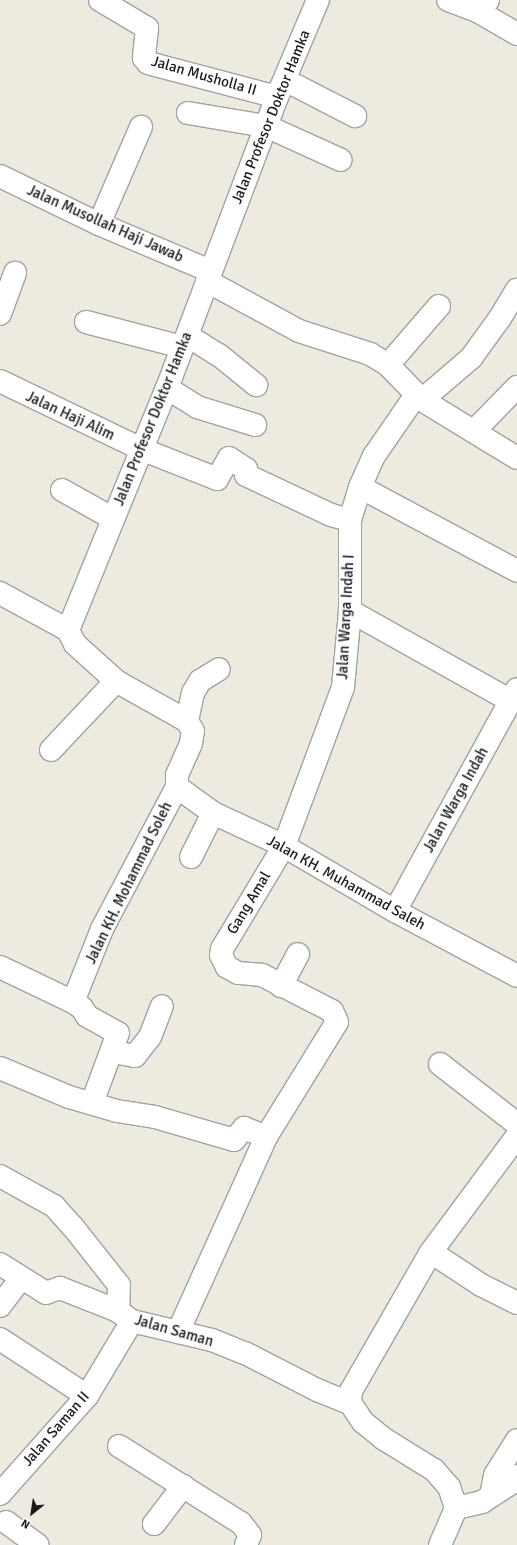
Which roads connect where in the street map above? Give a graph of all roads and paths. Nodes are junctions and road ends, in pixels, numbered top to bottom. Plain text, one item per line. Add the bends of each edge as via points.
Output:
1 (100, 0) edge
2 (318, 0) edge
3 (448, 0) edge
4 (484, 6) edge
5 (517, 34) edge
6 (281, 88) junction
7 (188, 113) dead end
8 (355, 116) dead end
9 (266, 126) junction
10 (140, 127) dead end
11 (341, 160) dead end
12 (0, 176) edge
13 (99, 224) junction
14 (15, 273) dead end
15 (209, 276) junction
16 (517, 290) edge
17 (439, 306) dead end
18 (0, 314) edge
19 (86, 322) dead end
20 (186, 341) junction
21 (388, 365) junction
22 (0, 381) edge
23 (256, 385) dead end
24 (517, 387) edge
25 (167, 388) junction
26 (419, 398) junction
27 (255, 425) dead end
28 (474, 431) junction
29 (141, 449) junction
30 (517, 458) edge
31 (360, 487) junction
32 (62, 490) dead end
33 (112, 518) junction
34 (350, 520) junction
35 (517, 571) edge
36 (0, 593) edge
37 (350, 611) junction
38 (68, 630) junction
39 (219, 669) dead end
40 (116, 681) junction
41 (514, 695) edge
42 (187, 721) junction
43 (51, 750) dead end
44 (177, 787) junction
45 (214, 813) junction
46 (284, 846) junction
47 (191, 857) dead end
48 (395, 911) junction
49 (298, 954) dead end
50 (0, 967) edge
51 (517, 976) edge
52 (281, 986) junction
53 (73, 1002) junction
54 (162, 1006) dead end
55 (113, 1052) junction
56 (440, 1064) dead end
57 (0, 1068) edge
58 (92, 1103) junction
59 (517, 1124) edge
60 (517, 1136) edge
61 (266, 1137) junction
62 (0, 1176) edge
63 (430, 1252) junction
64 (0, 1264) edge
65 (21, 1278) junction
66 (517, 1303) edge
67 (0, 1306) edge
68 (125, 1316) junction
69 (178, 1332) junction
70 (0, 1339) edge
71 (87, 1396) junction
72 (350, 1402) junction
73 (517, 1440) edge
74 (119, 1446) dead end
75 (517, 1476) edge
76 (183, 1486) junction
77 (0, 1494) edge
78 (491, 1496) junction
79 (456, 1508) junction
80 (6, 1522) dead end
81 (154, 1524) dead end
82 (38, 1545) edge
83 (246, 1545) edge
84 (440, 1545) edge

1 - 6 street, Jalan Musholla II via 147,28 144,58 148,62
2 - 6 street, Jalan Profesor Doktor Hamka
3 - 4 street
4 - 5 street
6 - 8 street
6 - 9 street, Jalan Profesor Doktor Hamka
7 - 9 street
9 - 11 street
9 - 15 street, Jalan Profesor Doktor Hamka
10 - 13 street
12 - 13 street, Jalan Musollah Haji Jawab
13 - 15 street, Jalan Musollah Haji Jawab
14 - 18 street
15 - 20 street, Jalan Profesor Doktor Hamka
15 - 21 street, Jalan Musollah Haji Jawab via 299,331 370,354
16 - 26 street, Jalan Warga Indah I via 471,358
17 - 21 street
19 - 20 street
20 - 23 street via 218,355
20 - 25 street, Jalan Profesor Doktor Hamka
21 - 26 street, Jalan Musollah Haji Jawab
22 - 29 street, Jalan Haji Alim
24 - 28 street
25 - 27 street via 197,407
25 - 29 street, Jalan Profesor Doktor Hamka
26 - 28 street, Jalan Musollah Haji Jawab
26 - 31 street, Jalan Warga Indah I via 374,456
28 - 30 street, Jalan Musollah Haji Jawab
29 - 33 street, Jalan Profesor Doktor Hamka
29 - 34 street, Jalan Haji Alim via 217,479 229,458 246,469 246,475 331,515
31 - 34 street, Jalan Warga Indah I
31 - 35 street
32 - 33 street
33 - 38 street, Jalan Profesor Doktor Hamka
34 - 37 street, Jalan Warga Indah I
36 - 38 street
37 - 41 street
37 - 46 street, Jalan Warga Indah I via 343,687
38 - 40 street via 75,644
39 - 42 street via 200,680 193,693
40 - 42 street
40 - 43 street
41 - 48 street, Jalan Warga Indah
42 - 44 street via 192,731 192,743 177,775
44 - 45 street, Jalan KH. Muhammad Saleh
44 - 53 street, Jalan KH. Mohammad Soleh via 102,929
45 - 46 street, Jalan KH. Muhammad Saleh
45 - 47 street
46 - 48 street, Jalan KH. Muhammad Saleh
46 - 52 street, Gang Amal via 222,949 223,962 238,973 262,975
48 - 51 street, Jalan KH. Muhammad Saleh
49 - 52 street
50 - 53 street
52 - 61 street via 332,1011 337,1022
53 - 55 street via 82,1008 87,1016 118,1033
54 - 55 street via 150,1037 135,1056
55 - 58 street
56 - 59 street
57 - 58 street via 69,1097
58 - 61 street via 117,1111 155,1117 234,1140 244,1128
60 - 63 street
61 - 69 street
62 - 68 street via 54,1206 106,1265 119,1285
63 - 66 street via 481,1285
63 - 72 street via 356,1379
64 - 65 street, Jalan Saman
65 - 67 street
65 - 68 street, Jalan Saman via 46,1293 60,1288
68 - 69 street, Jalan Saman
68 - 71 street, Jalan Saman II
69 - 72 street, Jalan Saman via 212,1340 245,1353 317,1390
70 - 71 street
71 - 77 street, Jalan Saman II
72 - 79 street via 363,1422 384,1439 434,1470 449,1487
73 - 78 street via 495,1475
74 - 76 street
75 - 78 street via 512,1483
76 - 81 street
76 - 83 street via 248,1530 250,1535
78 - 79 street via 482,1502
79 - 84 street
80 - 82 street

